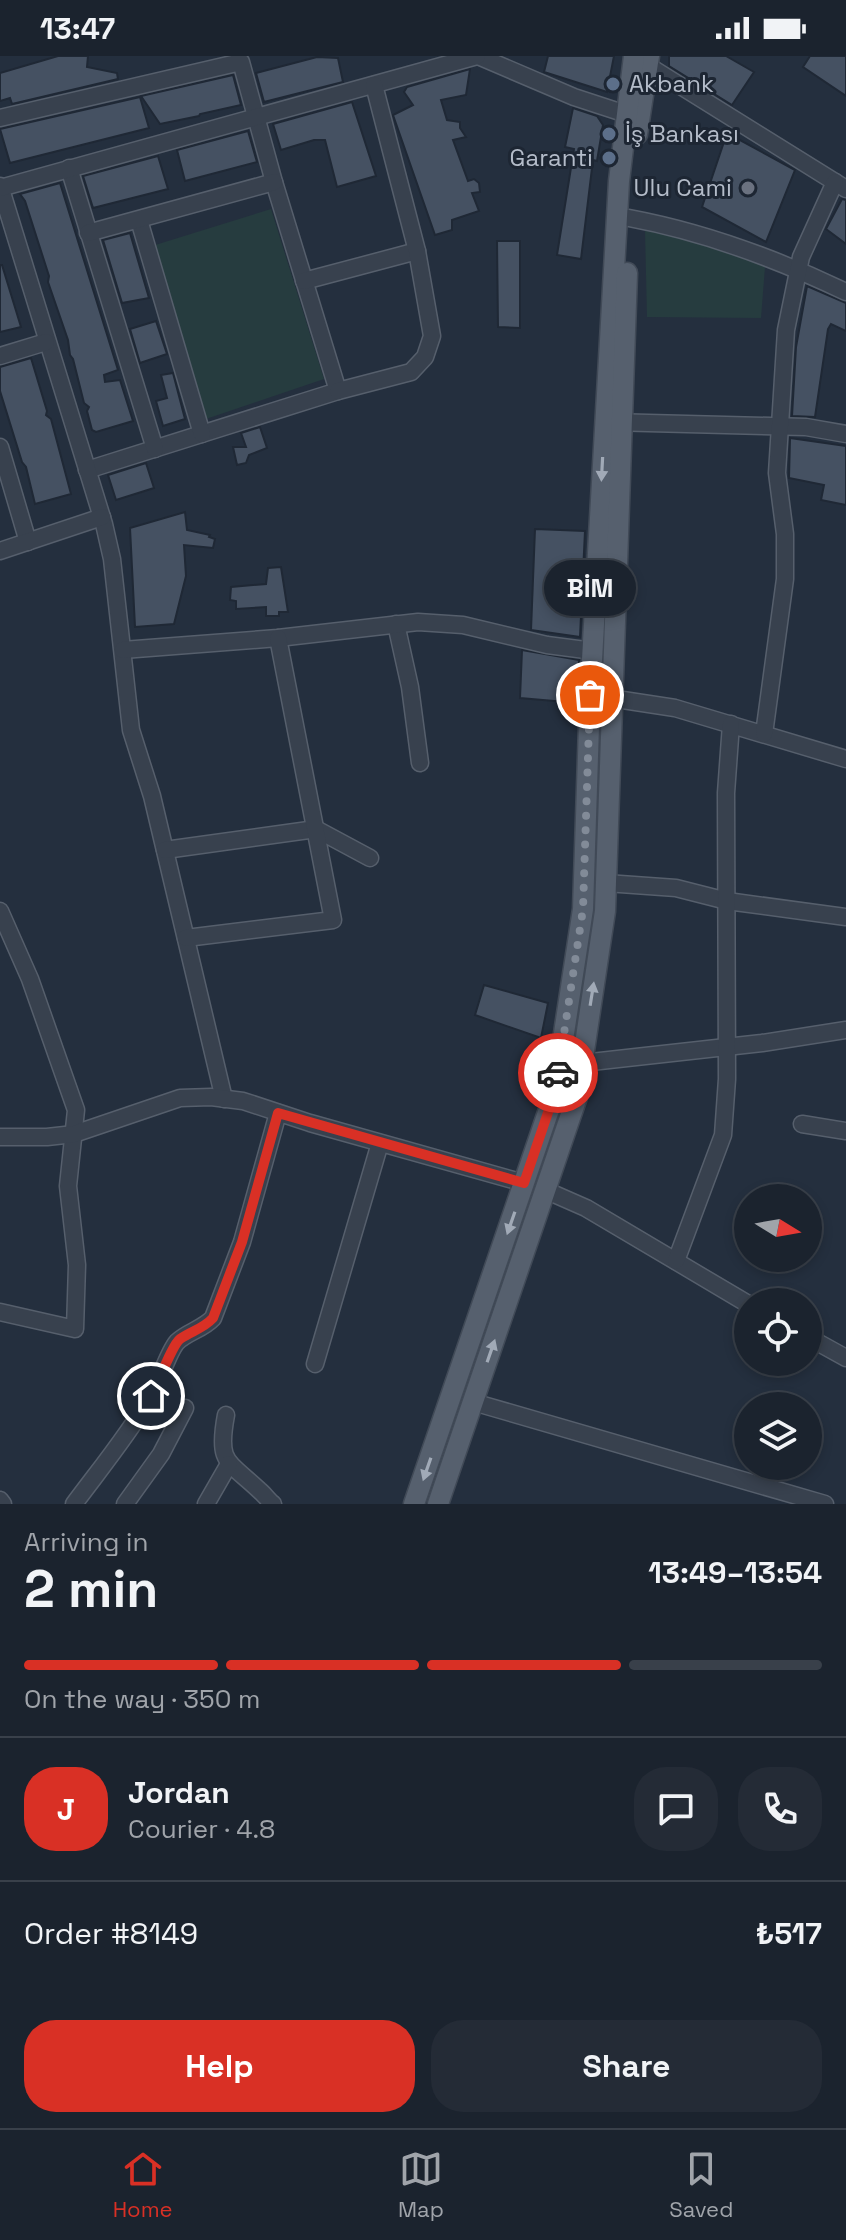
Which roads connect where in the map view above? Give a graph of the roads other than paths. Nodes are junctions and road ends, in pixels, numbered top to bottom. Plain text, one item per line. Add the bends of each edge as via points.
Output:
1 (477, 56) edge
2 (643, 59) edge
3 (374, 85) junction
4 (626, 114) junction
5 (0, 118) edge
6 (257, 119) junction
7 (69, 168) junction
8 (274, 182) junction
9 (843, 186) edge
10 (0, 187) edge
11 (629, 218) junction
12 (139, 220) junction
13 (88, 233) junction
14 (417, 251) junction
15 (797, 272) junction
16 (304, 281) junction
17 (846, 292) edge
18 (46, 342) junction
19 (0, 356) edge
20 (338, 391) junction
21 (613, 423) junction
22 (781, 426) junction
23 (202, 434) junction
24 (846, 434) edge
25 (0, 447) edge
26 (155, 449) junction
27 (87, 470) junction
28 (102, 517) junction
29 (28, 542) junction
30 (0, 551) edge
31 (396, 624) junction
32 (278, 638) junction
33 (123, 650) junction
34 (593, 651) junction
35 (590, 695) junction
36 (614, 697) junction
37 (731, 724) junction
38 (764, 734) junction
39 (846, 759) edge
40 (420, 763) dead end
41 (316, 829) junction
42 (165, 850) junction
43 (370, 858) dead end
44 (606, 883) junction
45 (727, 901) junction
46 (0, 911) edge
47 (846, 917) edge
48 (186, 938) junction
49 (846, 1030) edge
50 (727, 1048) junction
51 (582, 1063) junction
52 (224, 1099) junction
53 (278, 1113) junction
54 (802, 1124) dead end
55 (846, 1131) edge
56 (74, 1134) junction
57 (0, 1137) edge
58 (380, 1143) junction
59 (524, 1183) junction
60 (545, 1190) junction
61 (676, 1261) junction
62 (734, 1296) edge
63 (0, 1312) edge
64 (822, 1345) edge
65 (846, 1358) edge
66 (315, 1364) dead end
67 (473, 1402) junction
68 (185, 1408) dead end
69 (226, 1415) dead end
70 (229, 1464) junction
71 (74, 1504) edge
72 (125, 1504) edge
73 (206, 1504) edge
74 (273, 1504) edge
75 (414, 1504) edge
76 (438, 1504) edge
77 (825, 1504) edge

1 - 3 street
1 - 4 street
2 - 4 main road
2 - 9 street
2 - 11 main road
3 - 6 street
3 - 14 street
4 - 21 main road via 619,181
5 - 6 street via 241,62
6 - 7 street
6 - 8 street
7 - 10 street
7 - 13 street
8 - 12 street
8 - 16 street
9 - 15 street
10 - 18 street
11 - 15 street via 709,237
11 - 21 main road
12 - 13 street
12 - 23 street
13 - 26 street
14 - 16 street
14 - 20 street via 431,328 425,357 411,372
15 - 17 street
15 - 22 street via 786,330
16 - 20 street
18 - 19 street
18 - 27 street
20 - 23 street
21 - 22 street
21 -> 34 main road
21 - 36 main road
22 - 24 street
22 - 38 street via 777,473 785,571
23 - 26 street
25 - 29 street
26 - 27 street
27 - 28 street
28 - 29 street
28 - 33 street
29 - 30 street
31 - 32 street
31 - 34 street via 463,625
31 - 40 street
32 - 33 street
32 - 41 street
33 - 42 street via 131,730
34 - 35 main road
35 - 36 street
35 - 59 main road via 583,909 555,1092
36 - 37 street
36 - 44 main road
37 - 38 street
37 - 45 street
38 - 39 street
41 - 42 street
41 - 43 street
41 - 48 street via 333,920
42 - 48 street
44 - 45 street via 676,888
51 -> 44 main road
45 - 47 street
45 - 50 street
46 - 56 street via 73,1100
48 - 52 street
49 - 50 street
50 - 51 street
50 - 61 street via 723,1135
51 - 60 main road via 577,1097
52 - 53 street
52 - 56 street via 180,1098
53 - 58 street
53 - 71 street via 242,1242 213,1318 174,1345 139,1416
54 - 55 street
56 - 57 street
56 - 63 street via 68,1186 77,1265 75,1329
58 - 59 street
58 - 66 street
59 -> 75 main road
60 - 61 street
67 -> 60 main road
61 - 62 street
64 - 65 street
67 - 76 main road
67 - 77 street
68 - 72 street via 161,1454
69 - 70 street via 222,1437
70 - 73 street
70 - 74 street

